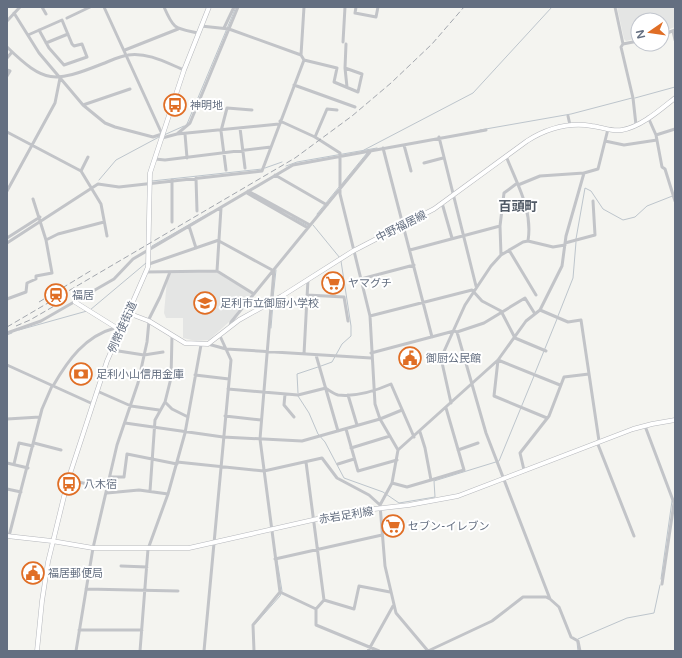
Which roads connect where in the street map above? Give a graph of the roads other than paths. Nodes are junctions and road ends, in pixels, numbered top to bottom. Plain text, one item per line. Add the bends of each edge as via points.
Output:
1 (20, 7) edge
2 (42, 7) edge
3 (90, 7) edge
4 (104, 7) edge
5 (164, 7) edge
6 (209, 7) edge
7 (234, 7) edge
8 (238, 7) edge
9 (304, 7) edge
10 (345, 7) edge
11 (356, 7) edge
12 (378, 7) edge
13 (615, 7) edge
14 (14, 13) junction
15 (46, 14) dead end
16 (67, 18) dead end
17 (7, 21) edge
18 (201, 26) junction
19 (227, 28) junction
20 (178, 29) junction
21 (39, 30) junction
22 (674, 30) edge
23 (198, 33) junction
24 (68, 34) junction
25 (28, 35) junction
26 (675, 40) edge
27 (46, 43) junction
28 (630, 43) edge
29 (623, 44) junction
30 (7, 47) edge
31 (125, 50) junction
32 (12, 52) junction
33 (127, 55) junction
34 (301, 55) junction
35 (7, 58) edge
36 (304, 60) junction
37 (345, 68) junction
38 (7, 70) edge
39 (184, 70) junction
40 (7, 76) edge
41 (60, 78) junction
42 (294, 85) junction
43 (347, 87) junction
44 (130, 89) dead end
45 (675, 98) edge
46 (84, 106) junction
47 (355, 108) dead end
48 (252, 110) dead end
49 (337, 110) dead end
50 (568, 116) dead end
51 (648, 117) junction
52 (280, 122) junction
53 (570, 125) junction
54 (636, 125) junction
55 (240, 128) junction
56 (608, 129) junction
57 (675, 129) edge
58 (221, 130) junction
59 (486, 130) dead end
60 (7, 132) edge
61 (177, 134) junction
62 (185, 134) junction
63 (656, 135) junction
64 (162, 136) junction
65 (315, 137) junction
66 (439, 137) junction
67 (657, 140) junction
68 (605, 141) junction
69 (404, 144) junction
70 (31, 146) junction
71 (271, 148) junction
72 (383, 148) junction
73 (243, 151) junction
74 (370, 151) junction
75 (224, 154) junction
76 (340, 156) junction
77 (506, 156) junction
78 (88, 157) dead end
79 (187, 158) junction
80 (443, 158) junction
81 (155, 159) junction
82 (424, 163) dead end
83 (245, 168) dead end
84 (226, 170) dead end
85 (81, 171) junction
86 (411, 171) dead end
87 (584, 173) junction
88 (275, 175) junction
89 (196, 178) junction
90 (172, 180) junction
91 (148, 182) junction
92 (517, 184) junction
93 (92, 188) junction
94 (339, 189) junction
95 (7, 191) edge
96 (248, 192) junction
97 (453, 196) junction
98 (33, 199) dead end
99 (593, 201) dead end
100 (675, 201) edge
101 (442, 203) junction
102 (327, 205) junction
103 (221, 208) junction
104 (197, 211) dead end
105 (40, 217) junction
106 (40, 222) junction
107 (104, 222) junction
108 (172, 222) dead end
109 (189, 226) junction
110 (404, 226) junction
111 (500, 226) junction
112 (309, 227) junction
113 (463, 235) junction
114 (107, 236) dead end
115 (7, 238) edge
116 (452, 238) junction
117 (46, 240) junction
118 (220, 240) junction
119 (528, 241) junction
120 (7, 243) edge
121 (565, 244) junction
122 (196, 248) junction
123 (149, 250) junction
124 (353, 250) junction
125 (410, 250) junction
126 (510, 250) junction
127 (501, 255) junction
128 (149, 264) junction
129 (414, 265) junction
130 (274, 270) junction
131 (217, 271) junction
132 (146, 272) junction
133 (170, 272) junction
134 (308, 279) junction
135 (361, 279) junction
136 (476, 286) junction
137 (473, 290) junction
138 (254, 294) junction
139 (308, 295) junction
140 (536, 295) dead end
141 (7, 299) edge
142 (74, 302) junction
143 (272, 302) junction
144 (424, 303) junction
145 (540, 310) junction
146 (501, 311) junction
147 (128, 313) junction
148 (536, 314) junction
149 (370, 316) junction
150 (148, 321) junction
151 (348, 321) dead end
152 (230, 326) junction
153 (115, 328) junction
154 (120, 330) junction
155 (456, 332) junction
156 (7, 333) edge
157 (172, 336) junction
158 (220, 336) junction
159 (515, 336) junction
160 (432, 337) junction
161 (208, 344) junction
162 (201, 345) junction
163 (226, 349) junction
164 (112, 350) junction
165 (544, 350) dead end
166 (163, 352) dead end
167 (268, 352) junction
168 (371, 352) junction
169 (304, 354) junction
170 (316, 354) junction
171 (144, 355) junction
172 (371, 358) junction
173 (498, 360) junction
174 (7, 365) edge
175 (589, 374) junction
176 (195, 375) junction
177 (229, 379) junction
178 (472, 384) junction
179 (560, 385) junction
180 (53, 386) junction
181 (326, 388) junction
182 (228, 389) junction
183 (97, 391) junction
184 (373, 391) junction
185 (264, 392) junction
186 (285, 394) junction
187 (348, 395) junction
188 (165, 402) junction
189 (451, 403) junction
190 (92, 404) junction
191 (131, 406) junction
192 (446, 408) junction
193 (159, 410) junction
194 (402, 410) junction
195 (225, 416) junction
196 (188, 417) junction
197 (294, 417) dead end
198 (40, 418) junction
199 (547, 418) junction
200 (7, 419) edge
201 (380, 419) junction
202 (261, 420) junction
203 (675, 420) edge
204 (125, 423) junction
205 (357, 425) junction
206 (645, 426) junction
207 (155, 428) junction
208 (346, 429) junction
209 (338, 431) junction
210 (420, 432) junction
211 (185, 433) junction
212 (390, 436) junction
213 (223, 437) junction
214 (414, 437) junction
215 (260, 439) junction
216 (598, 442) junction
217 (478, 443) dead end
218 (33, 445) junction
219 (351, 448) junction
220 (61, 450) dead end
221 (398, 450) junction
222 (458, 450) junction
223 (152, 458) junction
224 (354, 459) junction
225 (397, 460) junction
226 (7, 462) edge
227 (306, 462) junction
228 (177, 463) junction
229 (14, 464) junction
230 (338, 464) dead end
231 (220, 466) junction
232 (28, 468) junction
233 (524, 470) junction
234 (264, 471) junction
235 (110, 477) junction
236 (504, 477) junction
237 (68, 480) junction
238 (431, 480) junction
239 (392, 483) junction
240 (108, 488) junction
241 (7, 489) edge
242 (150, 491) junction
243 (21, 492) junction
244 (107, 493) junction
245 (168, 494) junction
246 (380, 507) junction
247 (314, 520) junction
248 (272, 529) junction
249 (382, 534) junction
250 (8, 536) edge
251 (634, 536) dead end
252 (52, 541) junction
253 (213, 543) junction
254 (93, 548) junction
255 (148, 549) junction
256 (318, 549) junction
257 (275, 559) junction
258 (121, 566) dead end
259 (147, 567) junction
260 (662, 584) dead end
261 (86, 590) junction
262 (146, 590) junction
263 (178, 591) dead end
264 (280, 592) junction
265 (390, 592) junction
266 (550, 599) junction
267 (324, 600) junction
268 (393, 606) junction
269 (316, 609) junction
270 (79, 630) junction
271 (142, 630) junction
272 (369, 647) junction
273 (37, 651) edge
274 (76, 651) edge
275 (140, 651) edge
276 (204, 651) edge
277 (254, 651) edge
278 (368, 651) edge
279 (379, 651) edge
280 (580, 651) edge

1 - 14 street
2 - 15 street
3 - 16 street
4 - 31 street
5 - 20 street via 171,22
6 - 18 main road, 例幣使街道
7 - 19 street
8 - 19 street
9 - 34 street
10 - 37 street
11 - 12 street via 355,13 376,17
13 - 29 street
14 - 17 street
14 - 25 street
18 - 19 street
18 - 23 main road, 例幣使街道
19 - 34 street
19 - 61 street via 190,123
20 - 23 street
20 - 31 street
21 - 24 street via 62,20
21 - 25 street
21 - 27 street
22 - 26 street
23 - 39 main road, 例幣使街道
24 - 27 street
24 - 27 street via 73,46 82,44 87,57 65,65
25 - 41 street
28 - 29 street
29 - 54 street via 621,47 633,98
30 - 32 street
31 - 33 street
32 - 35 street
32 - 41 street via 36,72 47,77
33 - 39 street via 148,56
33 - 41 street
33 - 64 street
34 - 36 street
36 - 42 street
36 - 43 street via 337,68 334,82
37 - 43 street
37 - 43 street via 362,74 358,92
38 - 40 street via 10,72
39 - 64 main road, 例幣使街道
41 - 46 street
41 - 70 street via 55,103
42 - 47 street
42 - 52 street
44 - 46 street
45 - 51 main road, 中野福居線
46 - 64 street via 105,123 115,127 153,137
48 - 58 street via 227,108
49 - 65 street via 327,109
50 - 53 street
51 - 54 main road, 中野福居線
51 - 63 street
52 - 55 street
52 - 65 street
52 - 71 street
53 - 56 main road, 中野福居線
53 - 77 main road, 中野福居線 via 539,134
54 - 56 main road, 中野福居線 via 621,130
55 - 58 street
55 - 73 street
56 - 68 street
57 - 63 street
58 - 62 street
58 - 75 street
59 - 66 street
60 - 70 street
61 - 62 street
61 - 64 street
62 - 79 street
63 - 67 street
64 - 81 main road, 例幣使街道
65 - 76 street via 340,153
66 - 69 street
66 - 80 street
67 - 68 street via 624,145
67 - 100 street via 662,167 665,169
68 - 87 street via 598,169
69 - 72 street
69 - 86 street
70 - 85 street
70 - 95 street
71 - 73 street
71 - 89 street via 262,171
72 - 74 street
72 - 110 street
73 - 75 street
73 - 83 street
74 - 76 street
74 - 94 street
75 - 79 street
75 - 84 street
76 - 88 street via 298,164
76 - 94 street
77 - 92 street
77 - 97 main road, 中野福居線
78 - 85 street
79 - 81 street
80 - 82 street
80 - 97 street
81 - 91 main road, 例幣使街道
85 - 93 street
87 - 92 street via 540,176
87 - 121 street
88 - 96 street
88 - 102 street
89 - 90 street
89 - 104 street
90 - 91 street
90 - 108 street
91 - 93 street via 116,187 100,183
91 - 123 main road, 例幣使街道
92 - 111 street via 504,192
92 - 119 street via 528,210
93 - 106 street
93 - 107 street via 101,204
94 - 102 street
94 - 124 street
96 - 103 street
96 - 112 street
97 - 101 main road, 中野福居線
97 - 113 street
98 - 105 street
99 - 121 street via 595,235
101 - 110 main road, 中野福居線
101 - 116 street
102 - 112 street
103 - 109 street
103 - 118 street
105 - 106 street
105 - 115 street
106 - 117 street
106 - 120 street
107 - 114 street
107 - 117 street via 58,234
109 - 122 street
109 - 123 street
110 - 124 main road, 中野福居線
110 - 125 street
111 - 113 street
111 - 127 street
112 - 130 street
113 - 116 street
113 - 136 street
116 - 125 street
117 - 141 street via 52,273 36,276 36,279 27,283 26,292
118 - 122 street
118 - 130 street
118 - 131 street
119 - 121 street via 553,247
119 - 126 street
121 - 145 street via 560,273
122 - 128 street
123 - 128 main road, 例幣使街道
123 - 142 street via 133,259 114,279
124 - 134 main road, 中野福居線
124 - 135 street
125 - 129 street
126 - 127 street
126 - 140 street
127 - 136 street
128 - 132 main road, 例幣使街道
129 - 135 street
129 - 144 street
130 - 138 street
130 - 143 street
131 - 133 street
131 - 138 street
132 - 133 street
132 - 147 main road, 例幣使街道
133 - 150 street
134 - 139 street
134 - 143 main road, 中野福居線
135 - 149 street
136 - 137 street
137 - 144 street
137 - 146 street via 482,301
137 - 155 street
138 - 152 street
139 - 151 street via 344,297
139 - 169 street
142 - 153 main road
142 - 156 street via 41,322
143 - 152 main road, 中野福居線
143 - 167 street
144 - 149 street
144 - 160 street
145 - 148 street
145 - 175 street via 568,322 581,320
146 - 148 street via 525,298
146 - 155 street via 484,323
146 - 159 street
147 - 150 main road, 中野福居線
147 - 154 main road, 例幣使街道
148 - 159 street via 526,321
149 - 168 street
150 - 157 main road, 中野福居線
150 - 171 street
152 - 158 main road, 中野福居線
153 - 154 main road
153 - 180 street via 97,334 81,347
154 - 164 main road, 例幣使街道
155 - 160 street
155 - 178 street
155 - 189 street via 441,358
157 - 162 main road, 中野福居線 via 185,343
157 - 188 street via 172,370
158 - 161 main road, 中野福居線
158 - 163 street
159 - 165 street
159 - 173 street
160 - 168 street
161 - 162 main road, 中野福居線
161 - 163 street
162 - 176 street
163 - 167 street
163 - 177 street via 231,360
164 - 171 street
164 - 183 main road, 例幣使街道
166 - 171 street
167 - 169 street
167 - 185 street
168 - 172 street
169 - 170 street
170 - 172 street
170 - 181 street
171 - 191 street
172 - 184 street
173 - 178 street
173 - 179 street
173 - 199 street via 494,396
174 - 180 street
175 - 179 street via 564,377
175 - 216 street
176 - 177 street
176 - 196 street
177 - 182 street
178 - 189 street
178 - 236 street via 486,433
179 - 199 street
180 - 190 street
180 - 198 street
181 - 186 street via 298,395
181 - 187 street via 337,395
181 - 209 street
182 - 185 street
182 - 195 street
183 - 190 main road, 例幣使街道
183 - 191 street
184 - 187 street
184 - 194 street via 391,384
184 - 201 street
185 - 186 street
185 - 202 street
186 - 197 street via 284,405
187 - 205 street
188 - 193 street
188 - 196 street via 172,409
189 - 192 street
190 - 237 main road, 例幣使街道
191 - 193 street
191 - 204 street
192 - 210 street
192 - 222 street
193 - 207 street
194 - 201 street
194 - 214 street
195 - 202 street
195 - 213 street
196 - 211 street
198 - 200 street
198 - 218 street
199 - 233 street via 520,453
201 - 205 street
201 - 212 street
202 - 215 street
203 - 206 main road, 赤岩足利線
204 - 207 street
204 - 235 street
205 - 208 street
206 - 216 main road, 赤岩足利線
206 - 260 street via 674,503
207 - 211 street
207 - 223 street
208 - 209 street
208 - 219 street
209 - 215 street via 302,441
210 - 214 street
210 - 238 street
211 - 213 street
211 - 228 street
212 - 219 street
212 - 221 street
213 - 215 street
213 - 231 street
214 - 221 street
215 - 234 street
216 - 233 main road, 赤岩足利線
216 - 251 street
217 - 222 street
218 - 220 street
218 - 229 street via 19,443
218 - 232 street
219 - 224 street
221 - 225 street
222 - 238 street via 464,470
223 - 228 street
223 - 235 street via 127,454 124,478
223 - 242 street
224 - 225 street via 358,471
224 - 230 street
225 - 239 street
226 - 229 street
227 - 234 street
227 - 246 street via 322,458 337,478 369,495
227 - 247 street
228 - 231 street
228 - 245 street
229 - 232 street
231 - 234 street
231 - 253 street
232 - 243 street
233 - 236 main road, 赤岩足利線
234 - 248 street
235 - 240 street
236 - 246 main road, 赤岩足利線 via 458,496
236 - 266 street
237 - 240 street
237 - 252 main road, 例幣使街道
238 - 239 street via 407,487
239 - 246 street
240 - 244 street
241 - 243 street
242 - 244 street
242 - 245 street
243 - 250 street
244 - 254 street
245 - 255 street
246 - 247 main road, 赤岩足利線
246 - 249 street
247 - 248 main road, 赤岩足利線
247 - 256 street
248 - 253 main road, 赤岩足利線
248 - 257 street
249 - 256 street
249 - 265 street
250 - 252 main road, 赤岩足利線
252 - 254 main road, 赤岩足利線
252 - 273 main road, 例幣使街道
253 - 255 main road, 赤岩足利線 via 176,549
253 - 276 street
254 - 255 main road, 赤岩足利線
254 - 261 street
255 - 259 street
256 - 257 street
256 - 267 street
257 - 264 street
258 - 259 street
259 - 262 street
261 - 262 street
261 - 270 street
262 - 263 street
262 - 271 street
264 - 269 street
264 - 277 street via 253,625
265 - 267 street via 359,586 354,609
265 - 268 street
266 - 268 street via 522,596 492,621 428,651 400,619
266 - 280 street via 559,607 571,637 578,641
267 - 269 street
268 - 272 street
269 - 272 street via 316,625
270 - 271 street
270 - 274 street
271 - 275 street
272 - 278 street
272 - 279 street

